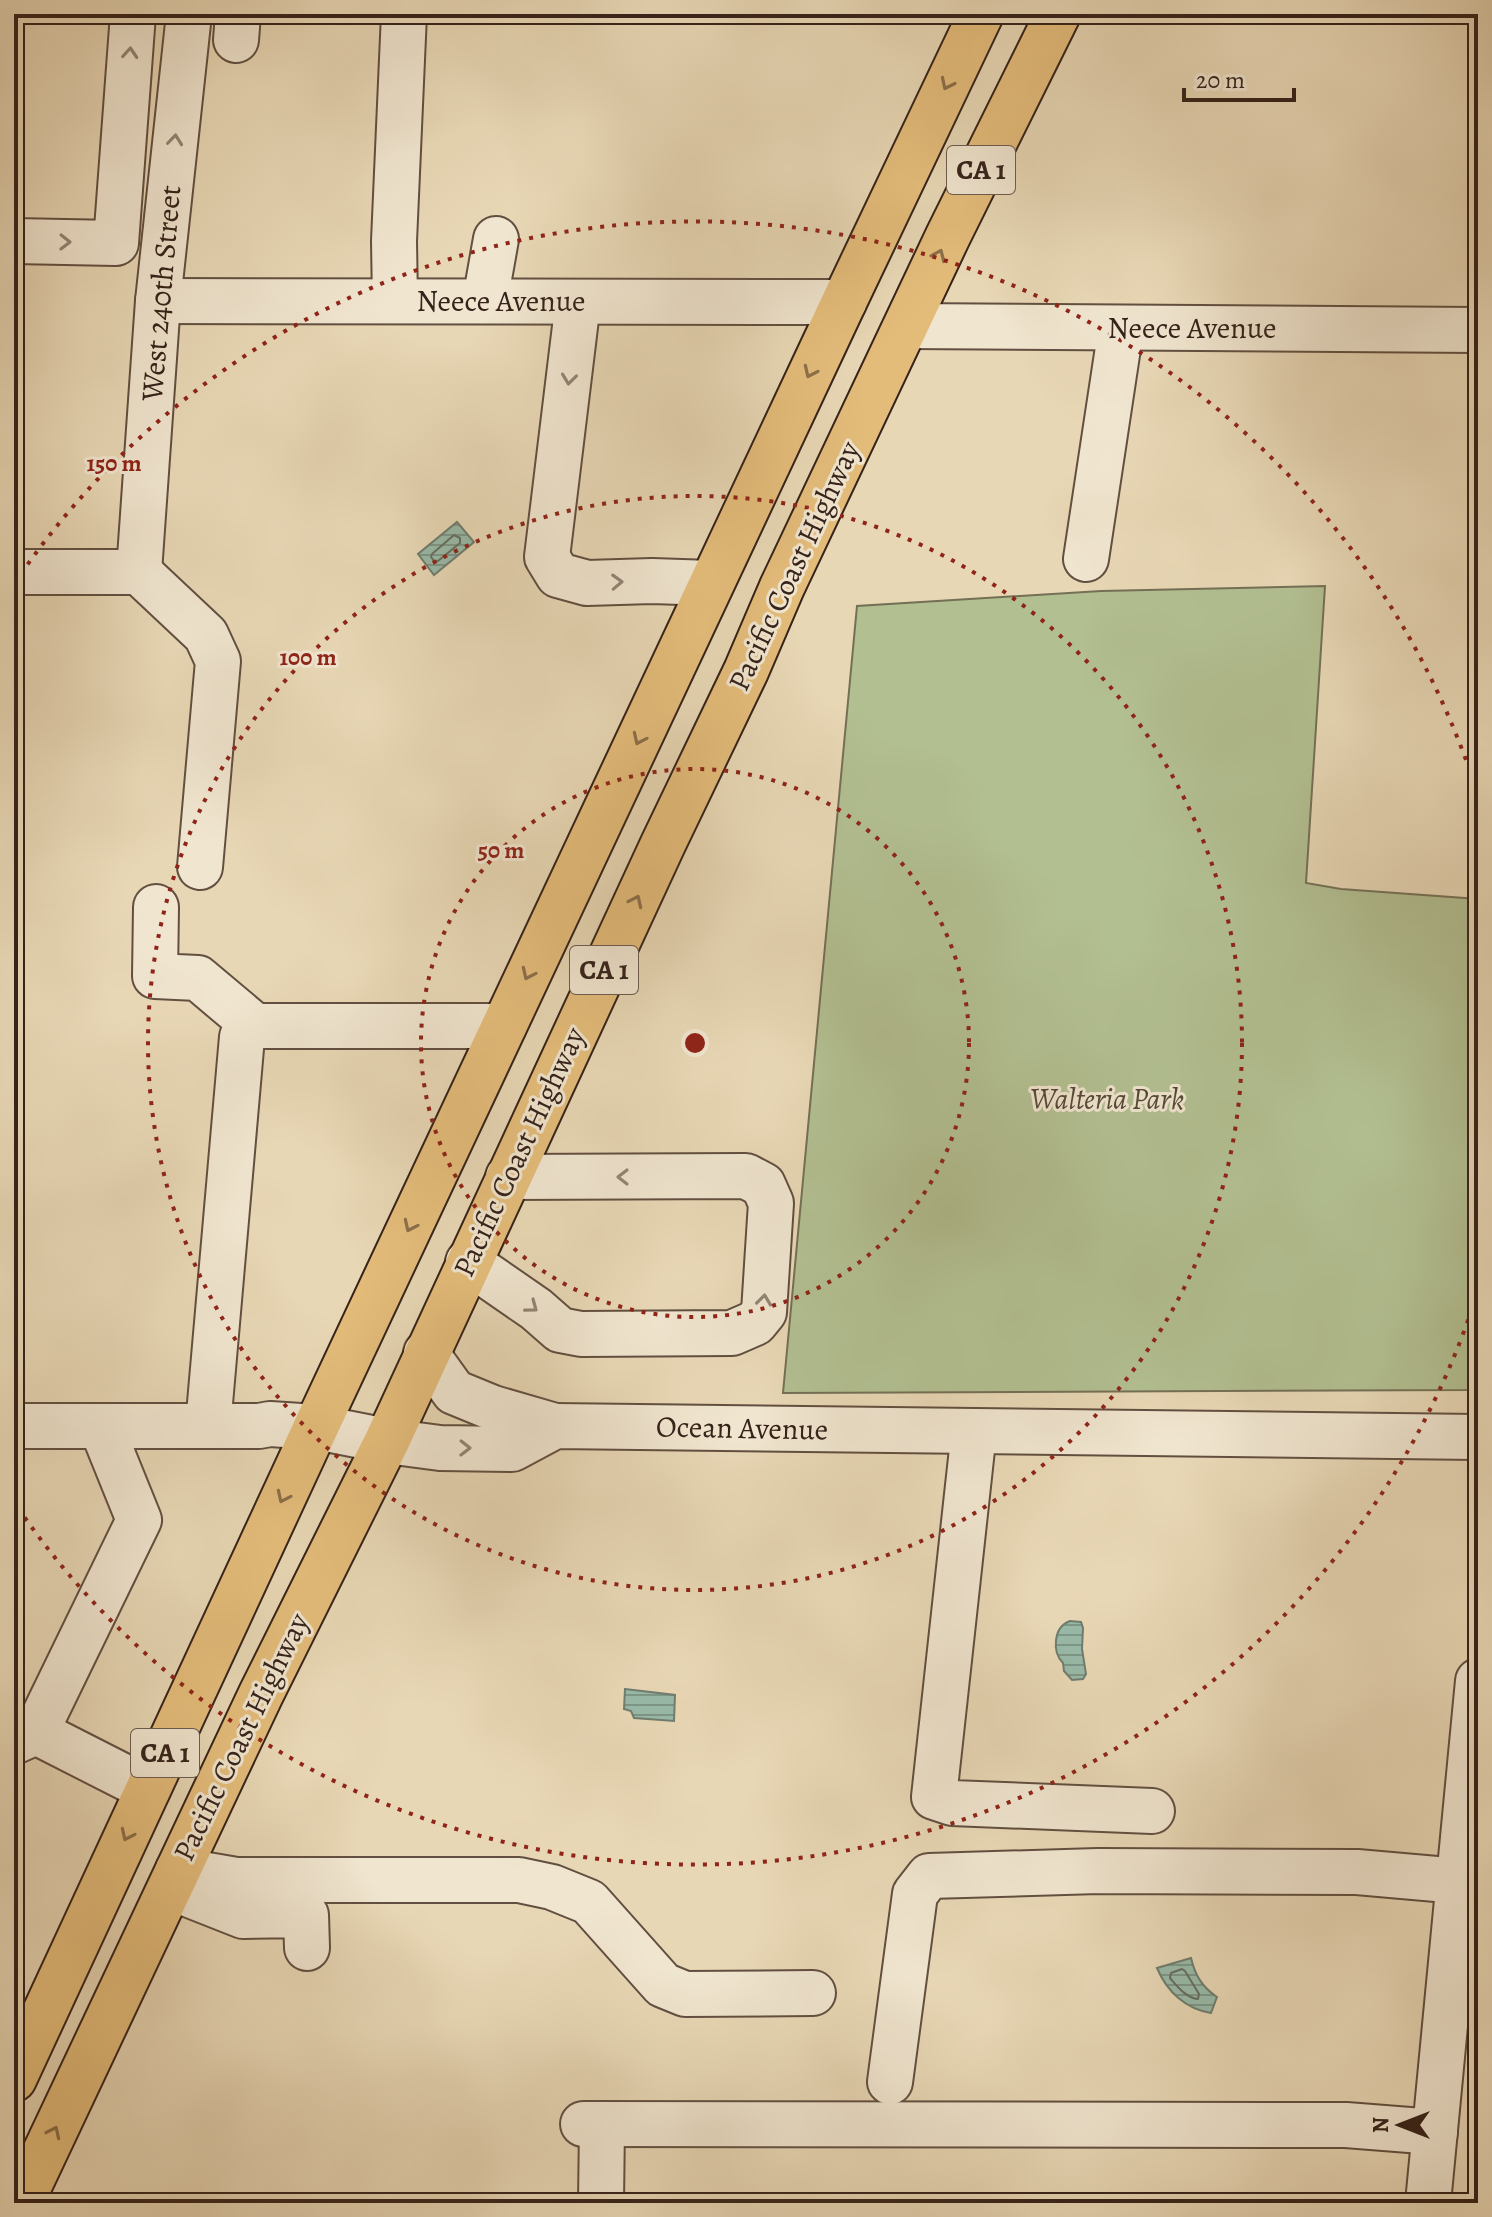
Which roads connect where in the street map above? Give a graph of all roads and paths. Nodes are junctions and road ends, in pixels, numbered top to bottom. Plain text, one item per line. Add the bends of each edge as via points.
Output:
1 (133, 14) edge
2 (189, 14) edge
3 (404, 14) edge
4 (981, 14) edge
5 (1058, 14) edge
6 (496, 239) dead end
7 (14, 241) edge
8 (158, 301) junction
9 (395, 301) junction
10 (485, 301) junction
11 (578, 302) junction
12 (844, 302) junction
13 (907, 326) junction
14 (1121, 328) junction
15 (1478, 330) edge
16 (1086, 559) dead end
17 (14, 572) edge
18 (139, 572) junction
19 (711, 583) junction
20 (200, 867) dead end
21 (156, 907) dead end
22 (255, 1026) junction
23 (504, 1026) junction
24 (508, 1177) junction
25 (468, 1262) junction
26 (426, 1353) junction
27 (14, 1426) edge
28 (101, 1426) junction
29 (208, 1426) junction
30 (555, 1426) junction
31 (316, 1427) junction
32 (974, 1431) junction
33 (1478, 1437) edge
34 (387, 1441) junction
35 (1478, 1681) edge
36 (25, 1737) edge
37 (148, 1789) junction
38 (1152, 1811) dead end
39 (174, 1878) junction
40 (1459, 1881) junction
41 (307, 1948) dead end
42 (1463, 1985) edge
43 (813, 1993) dead end
44 (14, 2079) edge
45 (890, 2082) dead end
46 (1435, 2132) junction
47 (21, 2203) edge
48 (601, 2203) edge
49 (1428, 2203) edge

7 -> 1 street via 116,243
8 -> 2 street, West 240th Street
3 - 9 street
4 -> 12 highway, Pacific Coast Highway / CA 1
13 -> 5 highway, Pacific Coast Highway / CA 1
6 - 10 street
8 - 9 street, Neece Avenue
8 - 18 street, West 240th Street
9 - 10 street, Neece Avenue
10 - 11 street, Neece Avenue
11 - 12 street, Neece Avenue
11 -> 19 street via 547,557 558,575 587,583
12 -> 19 highway, Pacific Coast Highway / CA 1
13 - 14 street, Neece Avenue
24 -> 13 highway, Pacific Coast Highway / CA 1
14 - 15 street, Neece Avenue
14 - 16 street
17 - 18 street
18 - 20 street via 206,635 218,661
19 -> 23 highway, Pacific Coast Highway / CA 1
21 - 22 street via 155,976 198,978
22 - 23 street
22 - 29 street via 242,1037
23 -> 31 highway, Pacific Coast Highway / CA 1
24 - 25 highway, Pacific Coast Highway / CA 1
25 -> 24 street via 560,1330 581,1334 732,1333 755,1323 764,1312 771,1203 763,1185 746,1176
25 - 26 highway, Pacific Coast Highway / CA 1
26 - 30 street via 454,1392
26 - 34 highway, Pacific Coast Highway / CA 1
27 - 28 street, Ocean Avenue
28 - 29 street, Ocean Avenue
28 - 36 street via 139,1520
29 - 31 street, Ocean Avenue
30 - 32 street, Ocean Avenue
34 -> 30 street, Ocean Avenue via 512,1449
31 - 34 street, Ocean Avenue
31 -> 37 highway, Pacific Coast Highway / CA 1
32 - 33 street, Ocean Avenue
32 - 38 street via 934,1797 952,1803
34 - 39 highway, Pacific Coast Highway / CA 1
35 - 40 street
36 - 37 street
37 -> 44 highway, Pacific Coast Highway / CA 1
39 - 41 street via 243,1916 306,1915
39 - 43 street via 519,1880 589,1902 663,1985 685,1994
47 -> 39 highway, Pacific Coast Highway / CA 1
40 - 42 street
40 - 45 street via 1357,1872 929,1876 915,1894
42 - 46 street
46 - 48 street via 1346,2125 593,2124
46 - 49 street

